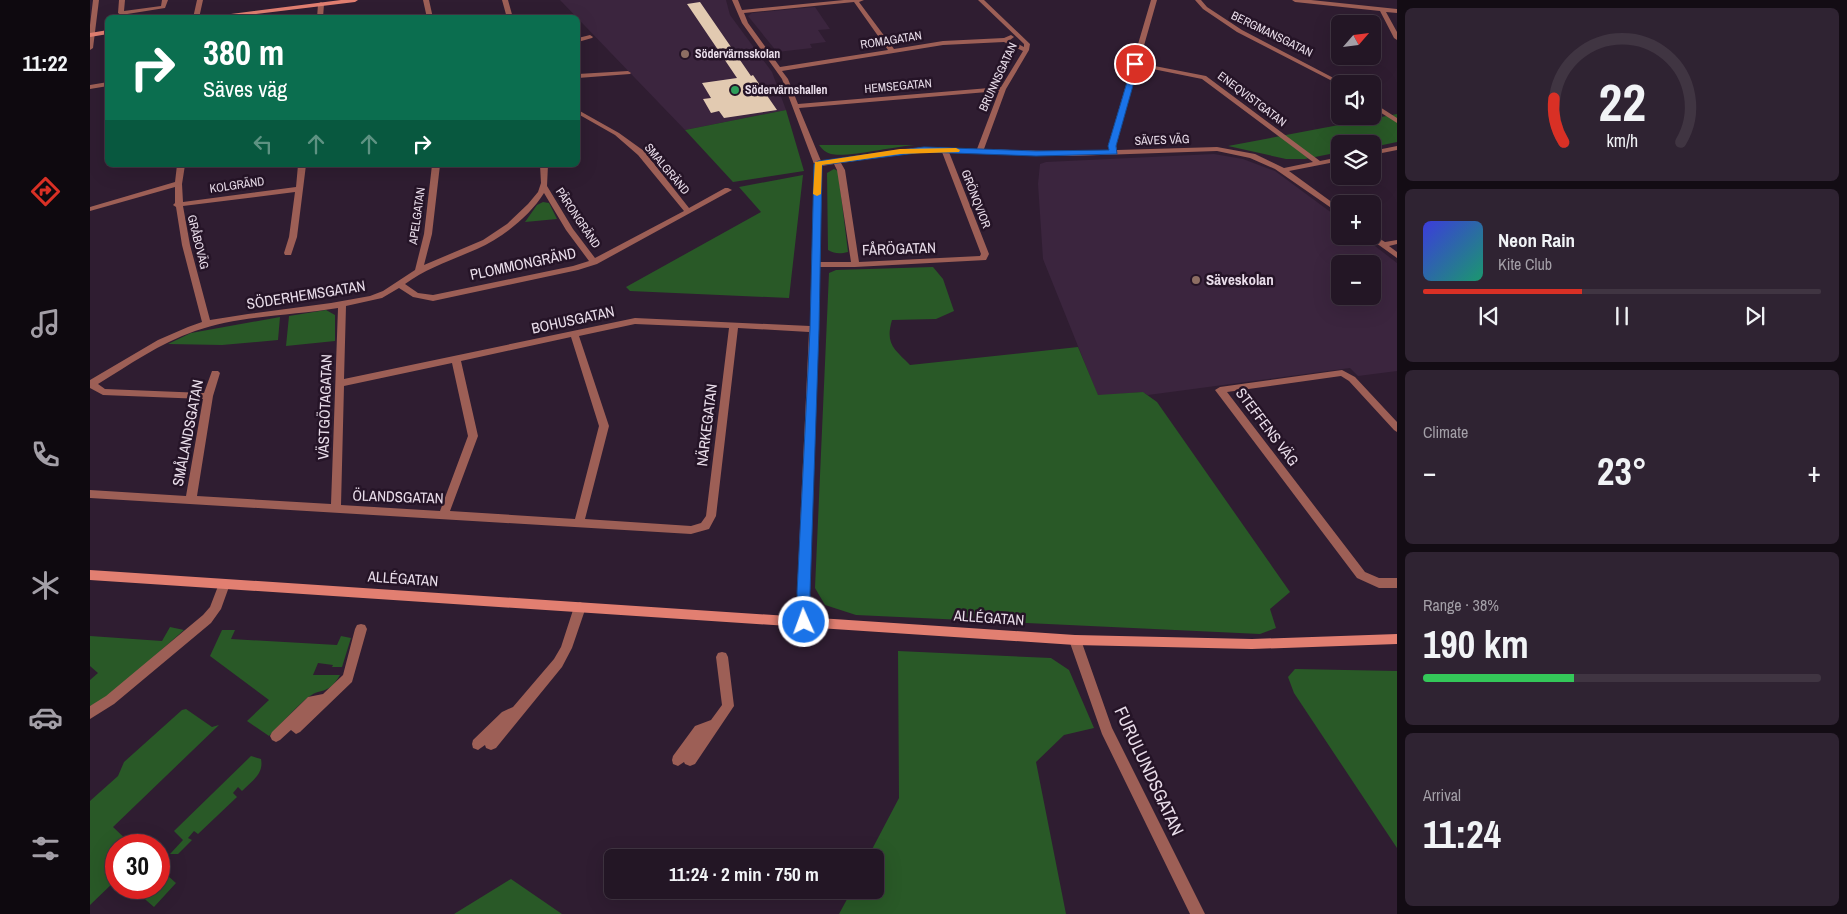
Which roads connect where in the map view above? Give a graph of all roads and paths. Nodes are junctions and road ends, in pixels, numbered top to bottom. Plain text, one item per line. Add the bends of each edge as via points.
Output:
1 (96, 0) edge
2 (122, 0) edge
3 (165, 0) edge
4 (200, 0) edge
5 (355, 0) edge
6 (426, 0) edge
7 (505, 0) edge
8 (735, 0) edge
9 (855, 0) edge
10 (861, 0) edge
11 (981, 0) edge
12 (1154, 0) edge
13 (1198, 0) edge
14 (1295, 0) edge
15 (1321, 1) edge
16 (321, 4) junction
17 (1382, 9) junction
18 (1397, 11) edge
19 (739, 12) junction
20 (197, 15) edge
21 (228, 15) edge
22 (320, 15) edge
23 (429, 15) edge
24 (509, 15) edge
25 (105, 33) edge
26 (1019, 34) junction
27 (92, 35) edge
28 (590, 37) dead end
29 (1397, 38) edge
30 (580, 40) edge
31 (1005, 40) junction
32 (90, 48) edge
33 (1026, 50) junction
34 (892, 51) junction
35 (1135, 64) junction
36 (780, 69) junction
37 (628, 73) dead end
38 (580, 76) edge
39 (1331, 77) edge
40 (105, 84) edge
41 (90, 86) edge
42 (1003, 89) junction
43 (796, 106) junction
44 (1381, 110) edge
45 (580, 113) edge
46 (1397, 121) edge
47 (1397, 148) edge
48 (944, 149) junction
49 (980, 151) junction
50 (1381, 151) edge
51 (1114, 153) junction
52 (836, 161) junction
53 (1331, 161) edge
54 (1319, 163) junction
55 (818, 164) junction
56 (181, 167) edge
57 (302, 167) edge
58 (436, 167) edge
59 (544, 167) edge
60 (1284, 170) junction
61 (177, 184) junction
62 (544, 186) junction
63 (299, 188) junction
64 (728, 190) dead end
65 (178, 205) junction
66 (1331, 205) edge
67 (90, 209) edge
68 (688, 211) junction
69 (1397, 242) edge
70 (1383, 245) joint
71 (288, 253) dead end
72 (1397, 256) edge
73 (983, 258) joint
74 (594, 262) junction
75 (815, 264) junction
76 (855, 265) junction
77 (419, 270) junction
78 (401, 284) junction
79 (342, 305) junction
80 (207, 324) junction
81 (734, 325) junction
82 (814, 329) junction
83 (574, 334) junction
84 (456, 358) junction
85 (215, 372) dead end
86 (341, 383) junction
87 (90, 384) edge
88 (208, 396) junction
89 (1397, 428) edge
90 (90, 494) edge
91 (191, 499) junction
92 (336, 509) junction
93 (444, 514) junction
94 (579, 523) junction
95 (705, 526) joint
96 (90, 575) edge
97 (1397, 583) edge
98 (224, 584) junction
99 (580, 607) junction
100 (804, 622) junction
101 (361, 629) dead end
102 (1397, 639) edge
103 (1074, 640) junction
104 (722, 657) dead end
105 (326, 699) junction
106 (90, 713) edge
107 (296, 728) dead end
108 (276, 736) dead end
109 (485, 744) dead end
110 (684, 760) dead end
111 (1198, 914) edge

1 - 27 street
2 - 3 street via 121,13 163,6
4 - 20 street
5 - 16 street
6 - 23 street
7 - 24 street
8 - 19 street
9 - 10 street
9 - 19 street
9 - 34 street
11 - 26 street, BRUNNSGATAN
12 - 35 street
13 - 39 street, BERGMANSGATAN via 1202,8 1219,20
14 - 15 street
15 - 17 street
16 - 21 street
16 - 22 street
17 - 18 street
17 - 29 street
19 - 36 street
25 - 27 street
26 - 31 street, ROMAGATAN
26 - 33 street, BRUNNSGATAN via 1027,44
27 - 32 street
28 - 30 street
31 - 33 street, ROMAGATAN
31 - 34 street, ROMAGATAN via 943,43
33 - 42 street, BRUNNSGATAN
34 - 36 street, ROMAGATAN
35 - 51 street via 1112,146
35 - 54 street, ENEQVISTGATAN via 1204,76
36 - 43 street
37 - 38 street
40 - 41 street
42 - 43 street, HEMSEGATAN
42 - 49 street, BRUNNSGATAN
43 - 55 street
44 - 46 street
45 - 68 street, SMALGRÄND via 617,134 641,154
47 - 50 street
48 - 49 street, SÄVES VÄG
48 - 52 street, SÄVES VÄG via 900,151
48 - 73 street, GRÖNQVIOR via 985,254
49 - 51 street, SÄVES VÄG
51 - 60 street, SÄVES VÄG via 1217,149 1252,156
52 - 55 street, SÄVES VÄG
52 - 76 street via 841,170
53 - 54 street
54 - 60 street
55 - 75 street
56 - 61 street, GRÅBOVÄG
57 - 63 street
58 - 77 street, APELGATAN via 428,234
59 - 62 street
60 - 66 street, SÄVES VÄG
61 - 65 street, GRÅBOVÄG
61 - 67 street
62 - 74 street, PÄRONGRÄND
62 - 77 street, SÖDERHEMSGATAN via 532,205 497,237
63 - 65 street, KOLGRÄND
63 - 71 street
64 - 68 street, PLOMMONGRÄND
65 - 80 street, GRÅBOVÄG
68 - 74 street, PLOMMONGRÄND
69 - 70 street
70 - 72 street
73 - 76 street, FÅRÖGATAN
74 - 78 street, PLOMMONGRÄND via 432,298 419,298
75 - 76 street, FÅRÖGATAN
75 - 82 street
77 - 78 street, SÖDERHEMSGATAN
78 - 79 street, SÖDERHEMSGATAN via 374,297
79 - 80 street, SÖDERHEMSGATAN
79 - 86 street, VÄSTGÖTAGATAN
80 - 87 street, SÖDERHEMSGATAN via 181,332
81 - 82 street, BOHUSGATAN
81 - 83 street, BOHUSGATAN via 635,322
81 - 95 street, NÄRKEGATAN via 711,516
82 - 100 street
83 - 84 street, BOHUSGATAN
83 - 94 street via 604,426
84 - 86 street, BOHUSGATAN
84 - 93 street via 473,436
85 - 88 street, SMÅLANDSGATAN
86 - 92 street, VÄSTGÖTAGATAN
87 - 88 street via 103,392
88 - 91 street, SMÅLANDSGATAN
89 - 97 street, STEFFENS VÄG via 1342,373 1220,390 1361,575 1386,585
90 - 91 street, ÖLANDSGATAN
91 - 92 street, ÖLANDSGATAN
92 - 93 street, ÖLANDSGATAN
93 - 94 street, ÖLANDSGATAN
94 - 95 street, ÖLANDSGATAN via 691,530
96 - 98 street, ALLÉGATAN
98 - 99 street, ALLÉGATAN
98 - 106 street via 215,609 207,619
99 - 100 street, ALLÉGATAN
99 - 109 street via 558,663 519,711 506,716
100 - 103 street, ALLÉGATAN
101 - 105 street via 348,678
102 - 103 street, ALLÉGATAN via 1252,644
103 - 111 street, FURULUNDSGATAN via 1106,730
104 - 110 street via 728,706 714,725 699,730
105 - 107 street
105 - 108 street via 312,701

